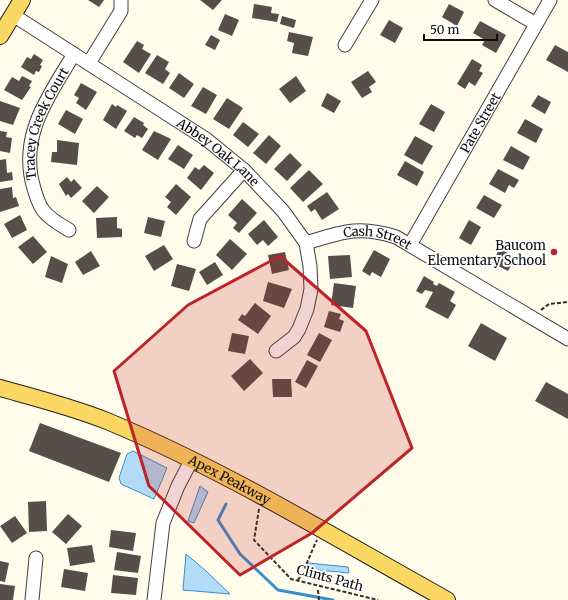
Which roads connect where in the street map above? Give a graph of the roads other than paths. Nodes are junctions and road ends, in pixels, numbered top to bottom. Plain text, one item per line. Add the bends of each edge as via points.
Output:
1 (22, 0) edge
2 (121, 0) edge
3 (372, 0) edge
4 (495, 0) edge
5 (550, 0) edge
6 (13, 15) junction
7 (536, 24) junction
8 (0, 36) edge
9 (345, 45) dead end
10 (74, 54) junction
11 (88, 63) junction
12 (244, 170) junction
13 (69, 230) dead end
14 (194, 240) dead end
15 (306, 243) junction
16 (410, 244) junction
17 (568, 339) edge
18 (276, 351) dead end
19 (0, 388) edge
20 (192, 459) junction
21 (36, 558) dead end
22 (32, 600) edge
23 (154, 600) edge
24 (447, 600) edge

1 - 6 main road
2 - 11 street via 121,11
3 - 9 street
4 - 7 street
5 - 7 street, Pate Street
6 - 8 main road
6 - 10 street, Abbey Oak Lane
7 - 16 street, Pate Street
10 - 11 street, Abbey Oak Lane
10 - 13 street, Tracey Creek Court via 40,113 33,131 29,157 36,195 42,210 48,218
11 - 12 street, Abbey Oak Lane via 206,139
12 - 14 street via 200,219
12 - 15 street, Abbey Oak Lane via 276,202
15 - 16 street, Cash Street via 344,232 366,230
15 - 18 street, Abbey Oak Lane via 311,277 307,309 294,338
16 - 17 street, Cash Street
19 - 20 main road, Apex Peakway via 105,420
20 - 23 street via 163,523
20 - 24 main road, Apex Peakway
21 - 22 street

